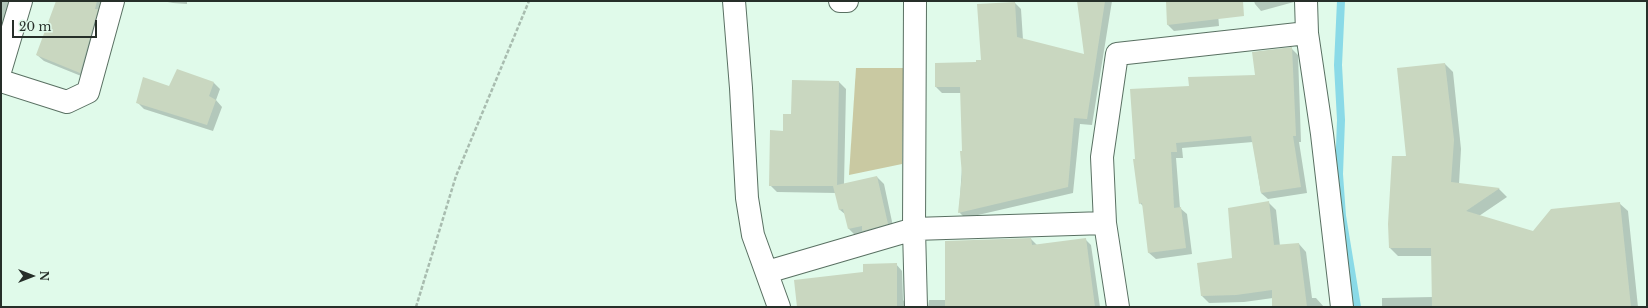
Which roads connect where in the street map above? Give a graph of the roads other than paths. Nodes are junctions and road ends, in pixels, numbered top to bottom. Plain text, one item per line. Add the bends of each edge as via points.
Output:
1 (21, 1) edge
2 (113, 1) edge
3 (734, 1) edge
4 (840, 1) edge
5 (847, 1) edge
6 (915, 1) edge
7 (1306, 1) edge
8 (1308, 33) junction
9 (1, 68) edge
10 (1, 81) edge
11 (1105, 222) junction
12 (914, 229) junction
13 (767, 272) junction
14 (779, 307) edge
15 (916, 307) edge
16 (1118, 307) edge
17 (1342, 307) edge

1 - 9 street
2 - 10 street via 88,92 67,102
3 - 13 street via 747,198 753,235
4 - 5 street
6 - 12 street
7 - 8 street
8 - 11 street via 1118,54 1102,158
8 - 17 street
11 - 12 street
11 - 16 street
12 - 13 street
12 - 15 street
13 - 14 street

